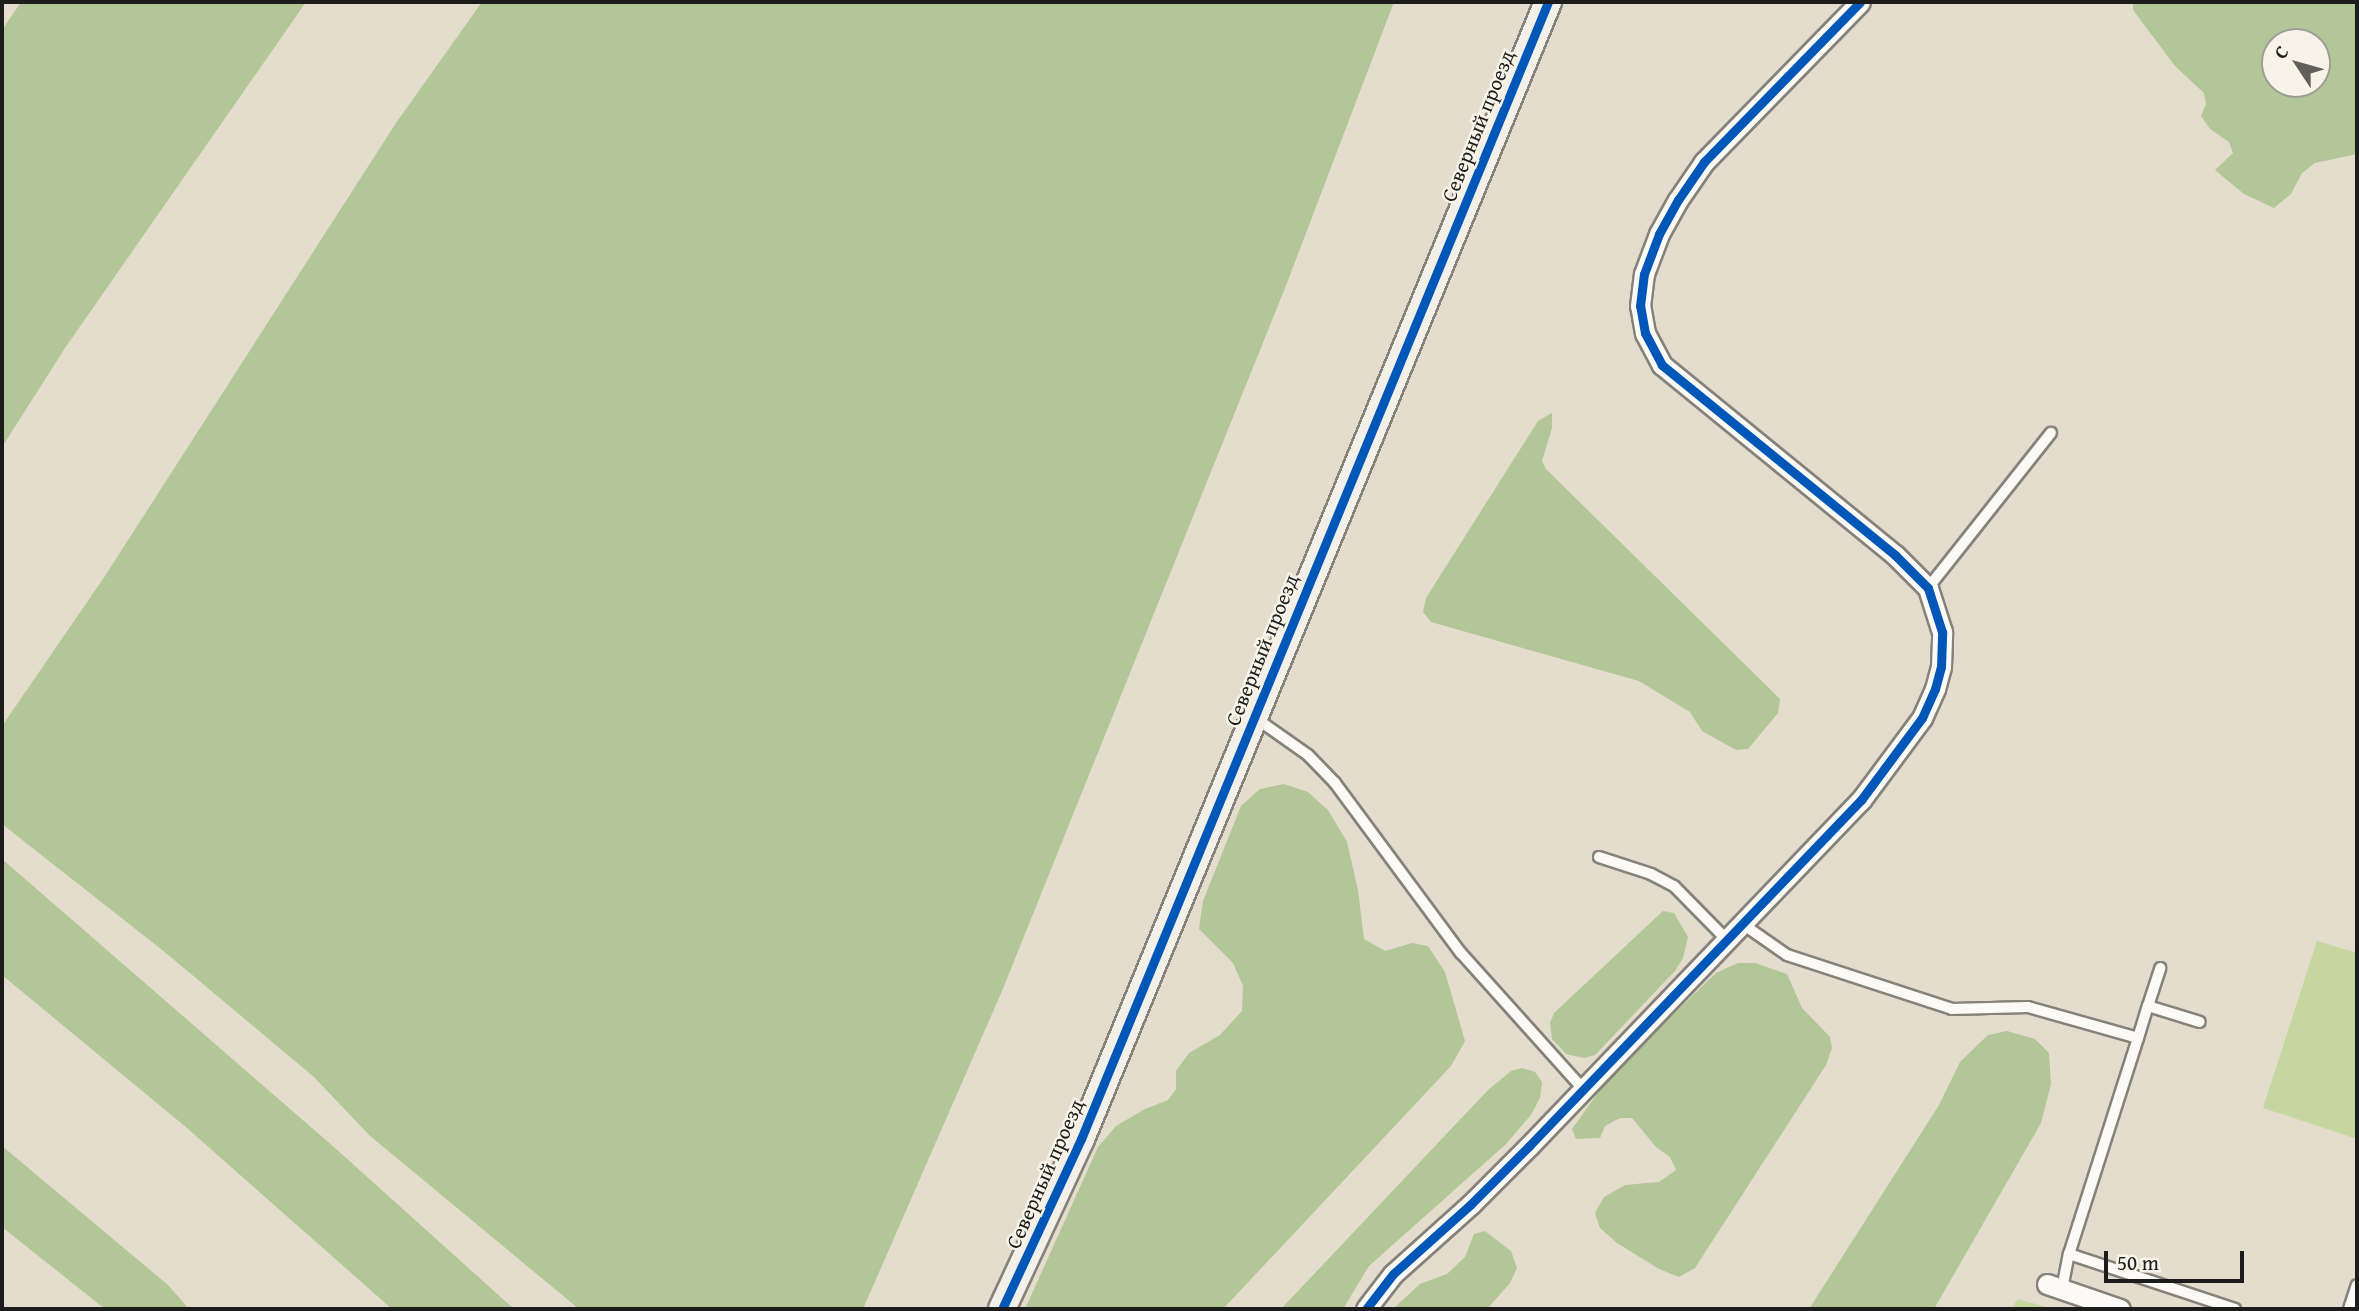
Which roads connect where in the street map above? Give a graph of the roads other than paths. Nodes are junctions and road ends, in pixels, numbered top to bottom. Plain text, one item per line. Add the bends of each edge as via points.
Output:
1 (1548, 2) edge
2 (1860, 2) edge
3 (2050, 433) dead end
4 (1928, 588) junction
5 (1254, 717) junction
6 (1600, 857) dead end
7 (1744, 925) junction
8 (1728, 941) junction
9 (2160, 968) dead end
10 (2148, 1006) junction
11 (2200, 1022) dead end
12 (2138, 1038) junction
13 (1582, 1088) junction
14 (2068, 1254) junction
15 (2357, 1285) edge
16 (2055, 1286) joint
17 (1002, 1309) edge
18 (1366, 1309) edge
19 (2120, 1309) edge
20 (2235, 1309) edge
21 (2349, 1309) edge

1 - 5 street, Северный проезд
2 - 4 street via 1704,162 1659,234 1644,274 1640,306 1645,333 1662,365 1895,555
3 - 4 lane
4 - 7 street via 1942,632 1942,651 1935,689 1922,718 1861,800
5 - 13 lane via 1308,755 1335,783 1461,953
5 - 17 street, Северный проезд via 1081,1139
6 - 8 lane via 1674,886
7 - 8 street
7 - 12 lane via 1787,955 1935,1004 1965,1010 2028,1007
8 - 13 street
9 - 10 lane
10 - 11 lane
10 - 12 lane
12 - 14 lane
13 - 18 street via 1480,1195 1393,1274
14 - 16 lane
14 - 20 lane
15 - 21 lane
16 - 19 street

